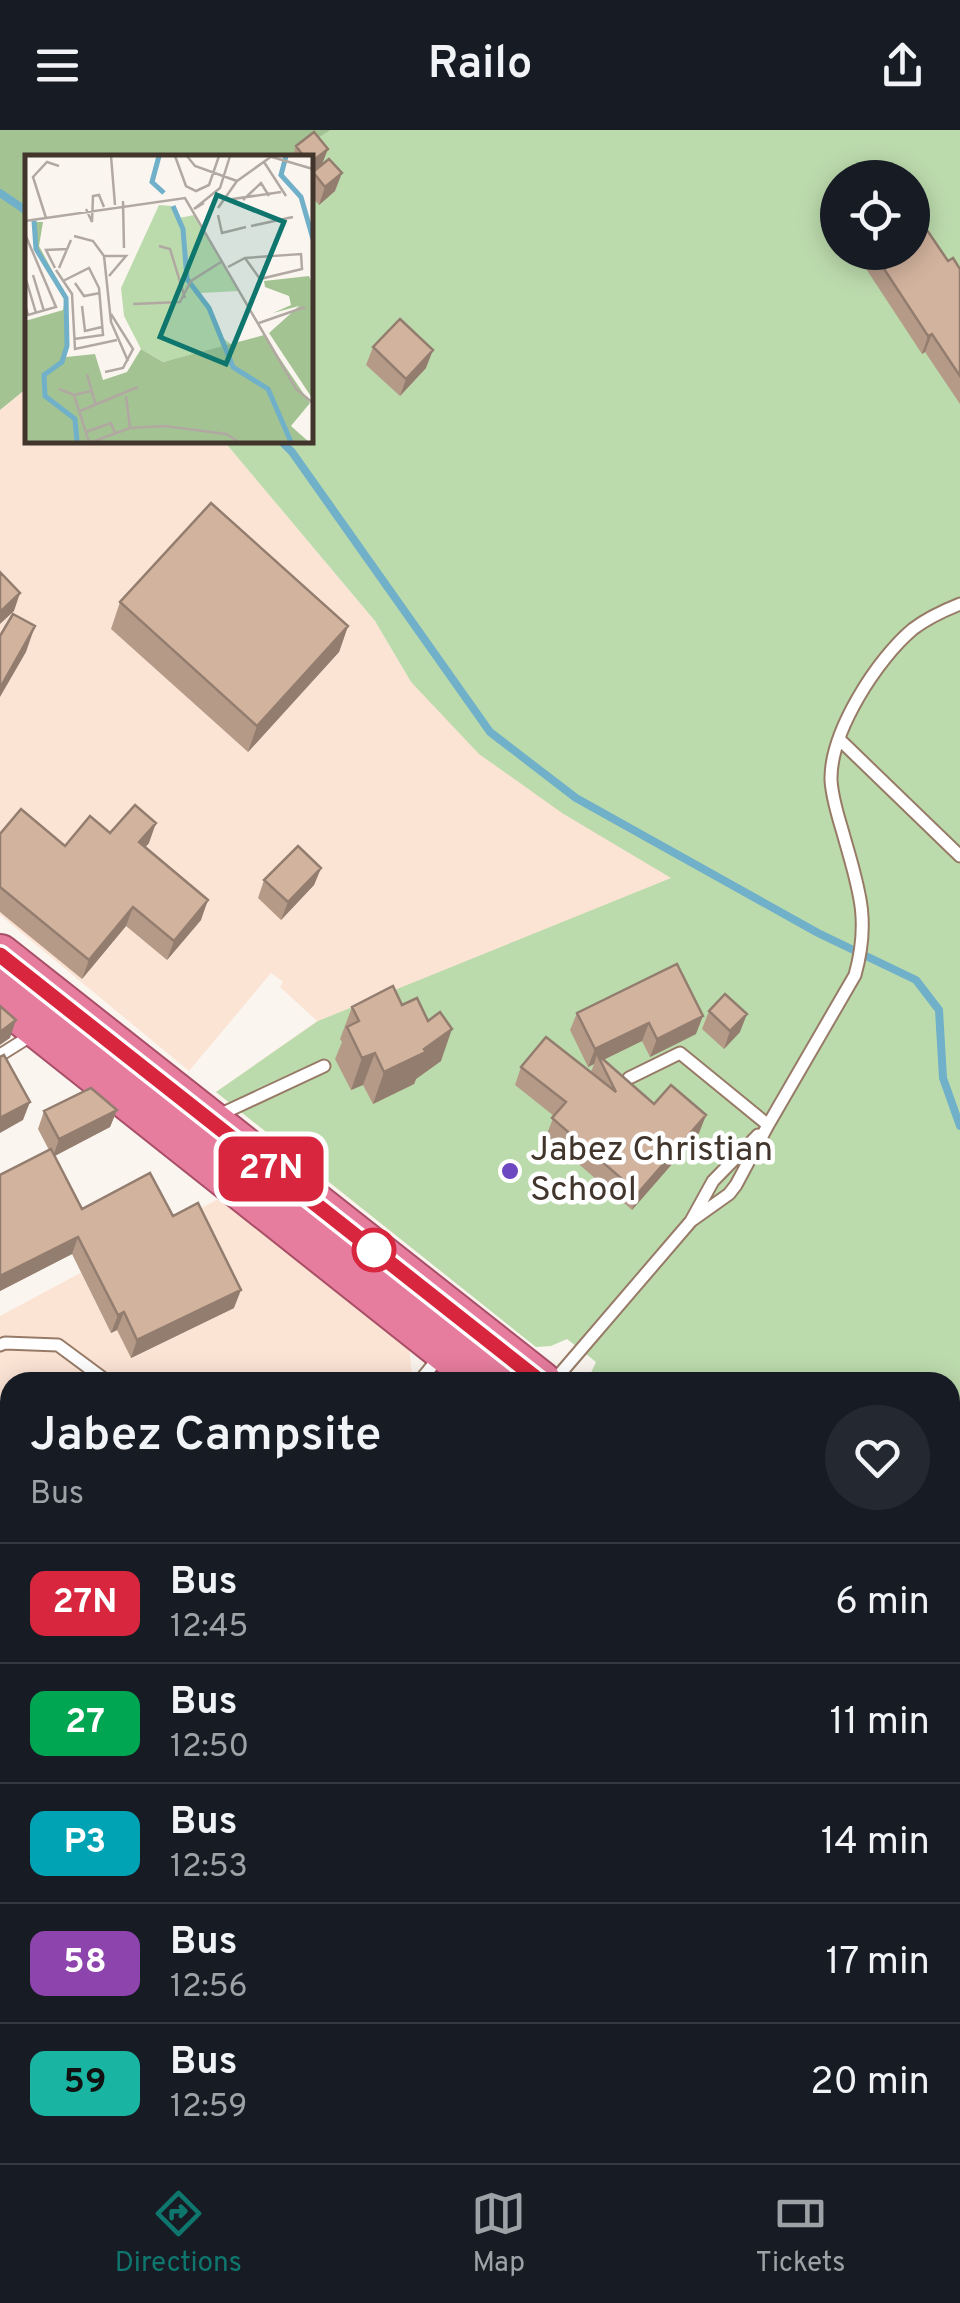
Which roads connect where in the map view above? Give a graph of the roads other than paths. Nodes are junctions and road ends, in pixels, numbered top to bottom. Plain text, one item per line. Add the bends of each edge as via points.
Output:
1 (960, 604) edge
2 (839, 740) junction
3 (960, 856) edge
4 (0, 955) edge
5 (0, 998) edge
6 (40, 1030) junction
7 (0, 1055) edge
8 (324, 1066) dead end
9 (629, 1078) edge
10 (209, 1120) junction
11 (768, 1125) junction
12 (690, 1222) junction
13 (455, 1337) junction
14 (0, 1346) edge
15 (94, 1372) edge
16 (427, 1372) edge
17 (478, 1372) edge
18 (522, 1372) edge
19 (562, 1372) edge

1 - 2 lane via 915,627 882,660
2 - 3 lane
2 - 11 lane via 831,778 860,895 862,952 840,1004
4 - 10 highway
5 - 6 highway
6 - 7 lane
6 - 13 highway
8 - 10 lane
9 - 11 lane via 680,1053
10 - 13 highway
11 - 12 lane via 713,1182
11 - 12 lane via 736,1185
12 - 19 lane
13 - 16 lane
13 - 17 highway
13 - 18 highway
14 - 15 lane via 58,1345

